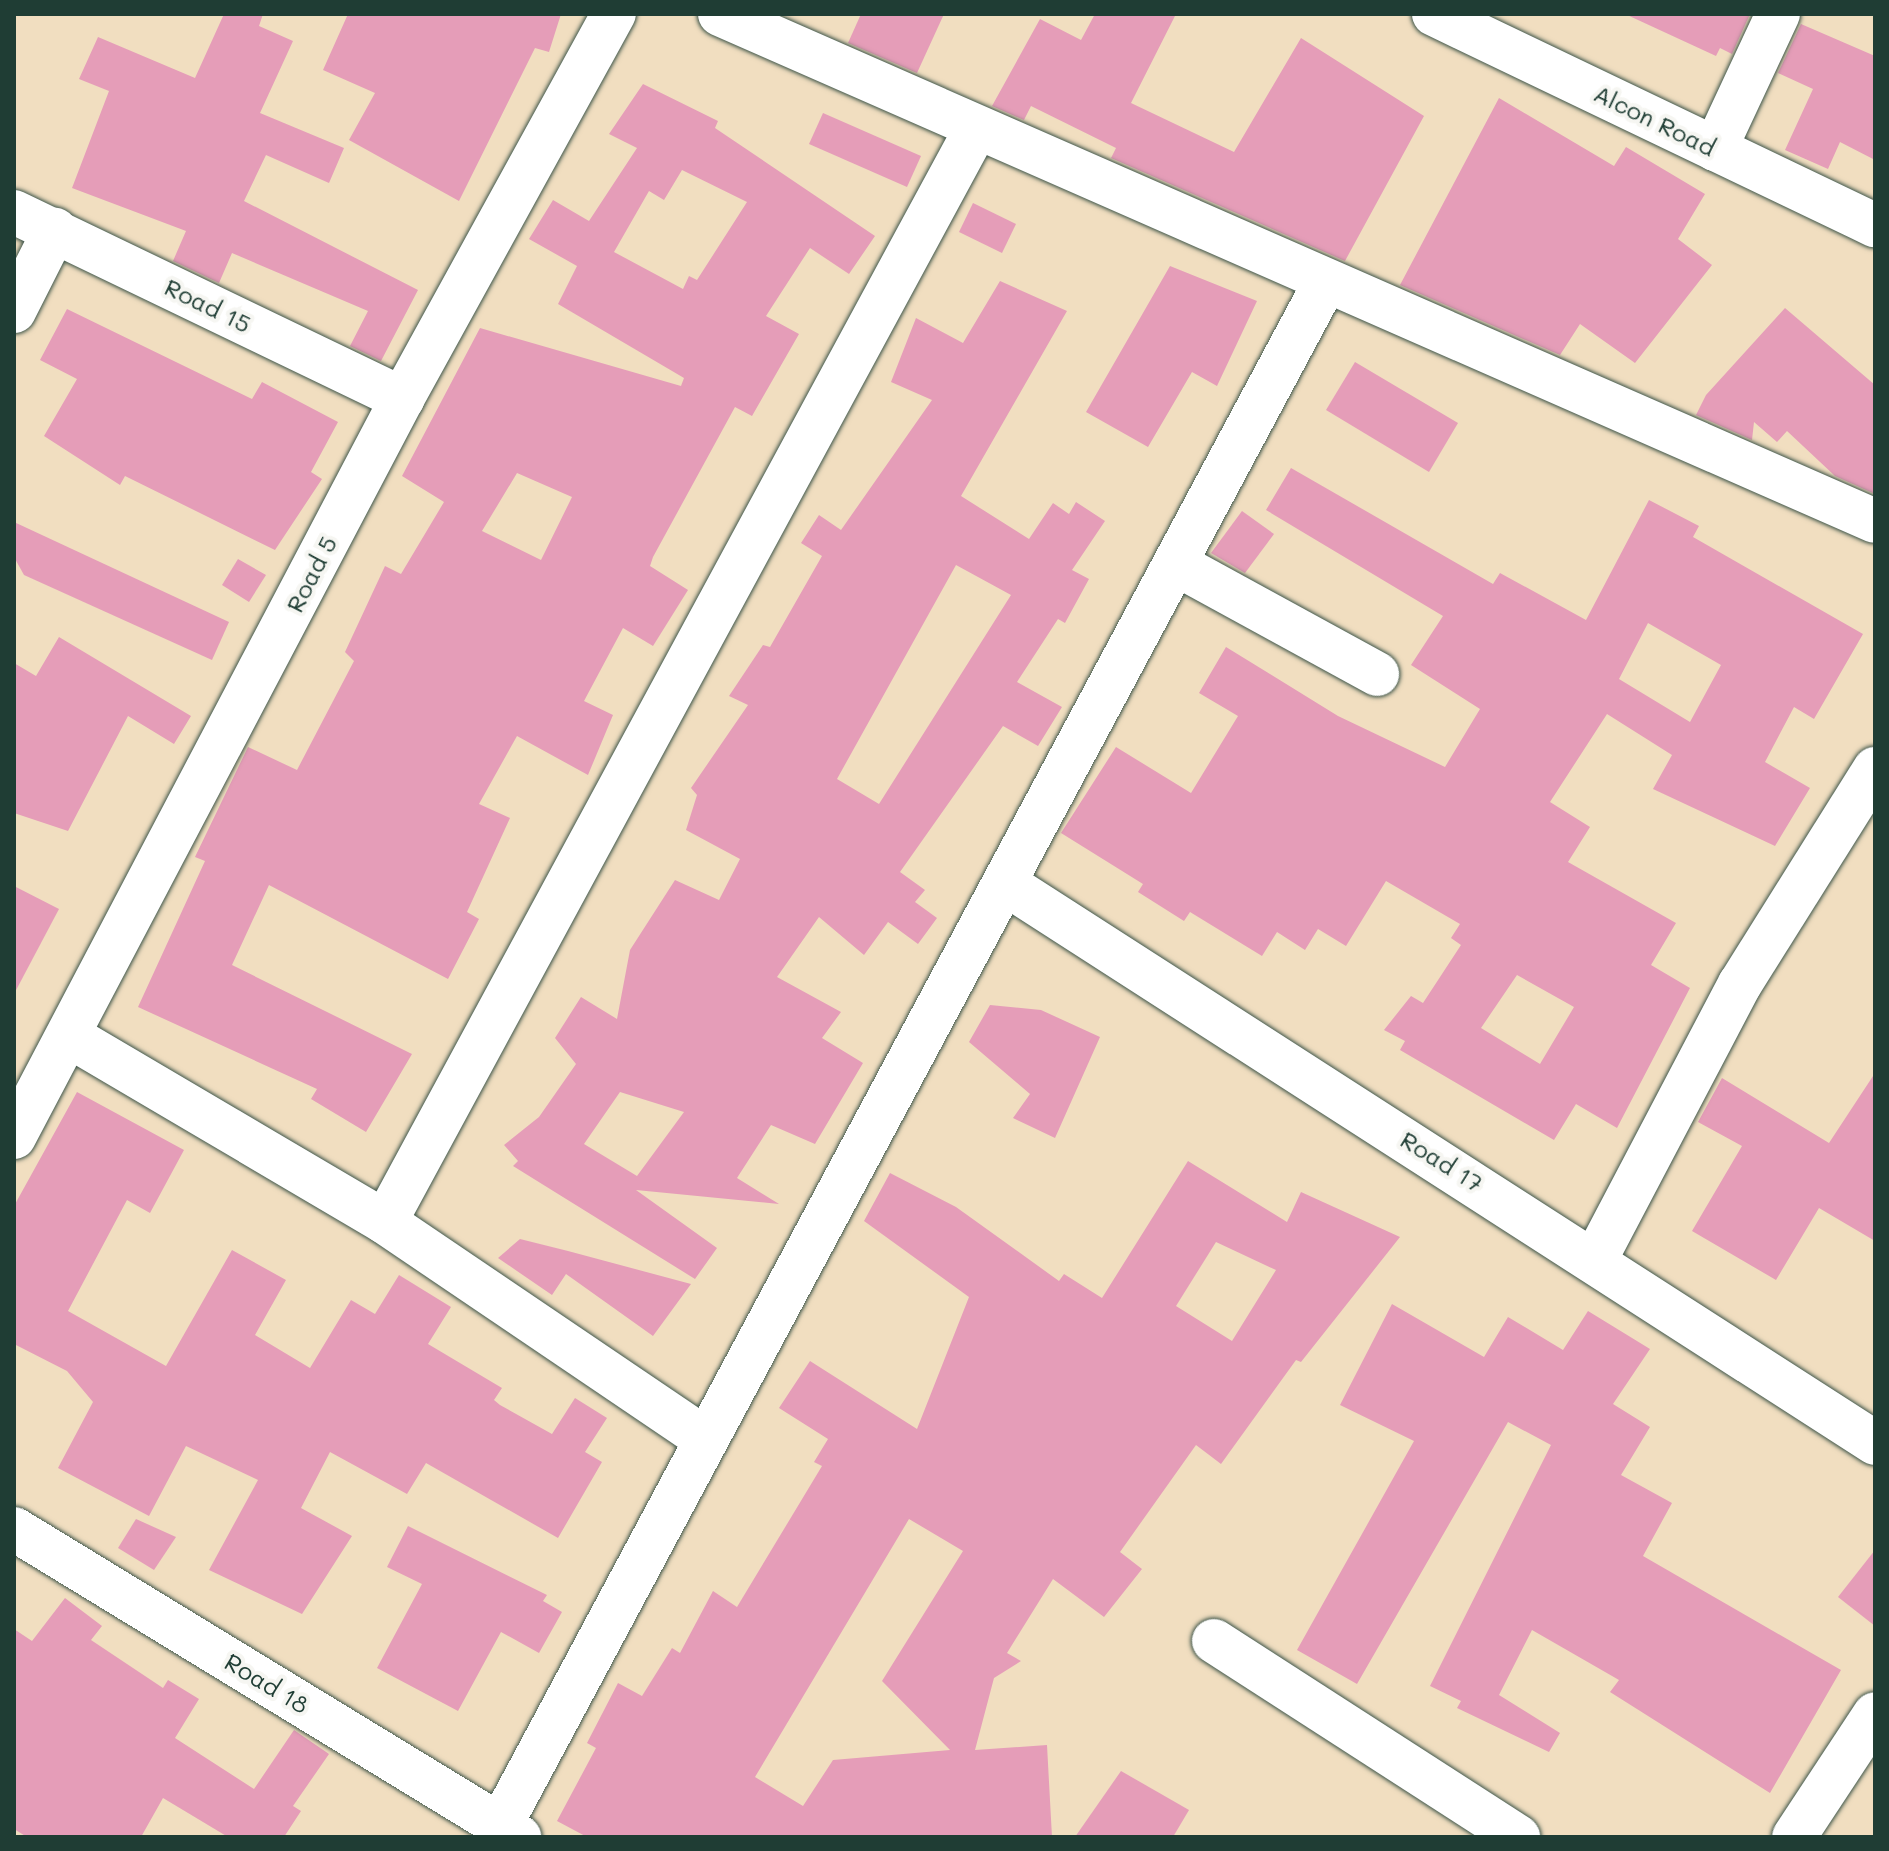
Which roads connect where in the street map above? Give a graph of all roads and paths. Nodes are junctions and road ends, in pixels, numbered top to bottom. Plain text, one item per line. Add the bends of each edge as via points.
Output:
1 (614, 14) edge
2 (720, 14) edge
3 (1434, 14) edge
4 (1778, 14) edge
5 (976, 129) junction
6 (1715, 149) junction
7 (14, 212) edge
8 (1875, 225) edge
9 (55, 230) junction
10 (1325, 283) junction
11 (14, 311) edge
12 (402, 399) junction
13 (1875, 521) edge
14 (1178, 565) junction
15 (1377, 674) dead end
16 (1875, 769) edge
17 (1006, 884) junction
18 (71, 1037) junction
19 (14, 1137) edge
20 (385, 1222) junction
21 (1596, 1258) junction
22 (704, 1438) junction
23 (1875, 1443) edge
24 (14, 1529) edge
25 (1214, 1641) dead end
26 (1875, 1714) edge
27 (510, 1831) edge
28 (1518, 1837) edge
29 (1794, 1837) edge

1 - 12 street, Road 5
2 - 5 street
3 - 6 street, Alcon Road
4 - 6 street
5 - 10 street
5 - 20 street
6 - 8 street, Alcon Road
7 - 9 street, Road 15
9 - 11 street
9 - 12 street, Road 15
10 - 13 street
10 - 14 street
12 - 18 street, Road 5
14 - 15 street
14 - 17 street
16 - 21 street via 1740,984
17 - 21 street, Road 17
17 - 22 street
18 - 19 street, Road 5
18 - 20 street
20 - 22 street
21 - 23 street, Road 17
22 - 27 street
24 - 27 street, Road 18
25 - 28 street
26 - 29 street

